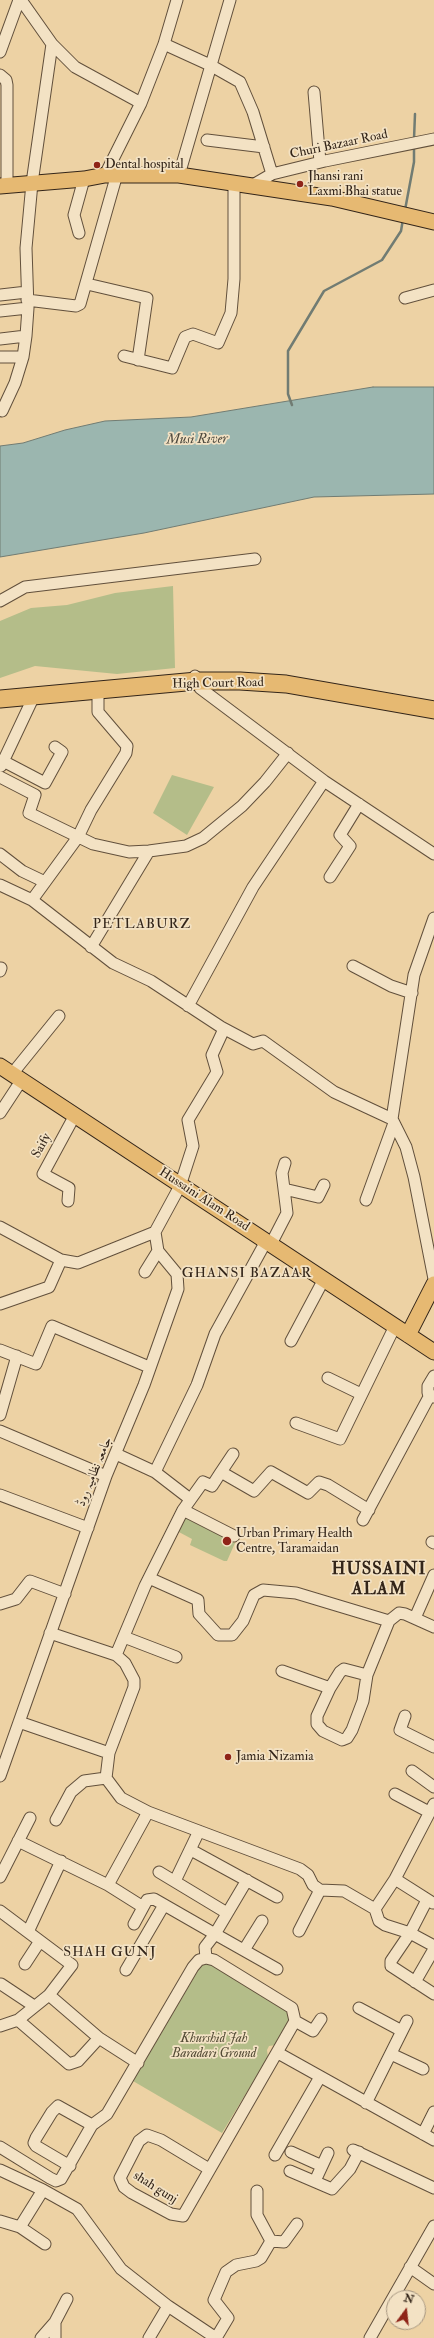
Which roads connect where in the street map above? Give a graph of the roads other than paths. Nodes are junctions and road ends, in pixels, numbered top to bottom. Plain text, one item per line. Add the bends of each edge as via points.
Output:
1 (20, 0) edge
2 (177, 0) edge
3 (230, 0) edge
4 (52, 44) junction
5 (164, 44) junction
6 (0, 52) edge
7 (210, 65) junction
8 (0, 75) edge
9 (314, 92) dead end
10 (141, 103) junction
11 (434, 139) edge
12 (207, 140) dead end
13 (264, 147) junction
14 (320, 162) junction
15 (272, 174) junction
16 (111, 175) junction
17 (179, 175) junction
18 (84, 179) junction
19 (234, 182) junction
20 (32, 183) junction
21 (253, 185) junction
22 (3, 186) edge
23 (434, 222) edge
24 (79, 233) dead end
25 (87, 284) junction
26 (434, 290) edge
27 (0, 295) edge
28 (405, 298) dead end
29 (27, 300) junction
30 (0, 311) edge
31 (26, 336) junction
32 (0, 339) edge
33 (124, 356) dead end
34 (0, 357) edge
35 (23, 357) junction
36 (138, 360) junction
37 (2, 411) dead end
38 (255, 559) dead end
39 (0, 601) edge
40 (196, 678) junction
41 (98, 689) junction
42 (0, 693) edge
43 (34, 696) junction
44 (0, 699) edge
45 (434, 702) edge
46 (434, 710) edge
47 (54, 747) dead end
48 (288, 753) junction
49 (2, 764) edge
50 (0, 777) edge
51 (324, 781) junction
52 (359, 804) junction
53 (78, 837) junction
54 (149, 851) junction
55 (0, 854) edge
56 (434, 854) edge
57 (330, 877) dead end
58 (45, 882) junction
59 (0, 884) edge
60 (32, 900) junction
61 (434, 918) edge
62 (91, 947) junction
63 (353, 966) dead end
64 (412, 993) junction
65 (188, 1006) junction
66 (59, 1016) dead end
67 (224, 1029) junction
68 (11, 1074) edge
69 (0, 1113) edge
70 (75, 1115) junction
71 (393, 1121) junction
72 (285, 1163) dead end
73 (324, 1185) dead end
74 (180, 1186) junction
75 (284, 1189) junction
76 (366, 1200) dead end
77 (68, 1201) dead end
78 (0, 1227) edge
79 (155, 1232) junction
80 (265, 1240) junction
81 (158, 1251) junction
82 (61, 1260) junction
83 (145, 1272) dead end
84 (324, 1279) junction
85 (434, 1279) edge
86 (434, 1284) edge
87 (0, 1304) edge
88 (395, 1326) junction
89 (408, 1335) junction
90 (291, 1341) dead end
91 (0, 1350) edge
92 (434, 1352) edge
93 (17, 1356) junction
94 (149, 1367) junction
95 (434, 1376) edge
96 (328, 1378) dead end
97 (361, 1394) junction
98 (432, 1396) edge
99 (0, 1415) edge
100 (296, 1423) dead end
101 (0, 1431) edge
102 (116, 1454) junction
103 (233, 1454) dead end
104 (155, 1472) junction
105 (221, 1472) junction
106 (106, 1476) junction
107 (0, 1495) edge
108 (190, 1499) junction
109 (183, 1510) junction
110 (369, 1510) junction
111 (363, 1520) dead end
112 (88, 1528) junction
113 (234, 1536) dead end
114 (434, 1575) edge
115 (150, 1578) junction
116 (65, 1594) junction
117 (0, 1604) edge
118 (415, 1618) junction
119 (389, 1622) junction
120 (434, 1627) edge
121 (50, 1633) junction
122 (124, 1637) junction
123 (116, 1655) junction
124 (176, 1657) dead end
125 (282, 1671) dead end
126 (367, 1675) junction
127 (330, 1688) junction
128 (405, 1716) dead end
129 (19, 1722) junction
130 (5, 1746) edge
131 (434, 1747) edge
132 (109, 1752) junction
133 (412, 1771) dead end
134 (0, 1776) edge
135 (106, 1778) junction
136 (434, 1787) edge
137 (395, 1794) dead end
138 (432, 1808) edge
139 (148, 1812) junction
140 (30, 1818) dead end
141 (56, 1820) dead end
142 (199, 1831) junction
143 (18, 1841) junction
144 (191, 1850) junction
145 (5, 1857) edge
146 (61, 1861) junction
147 (159, 1872) dead end
148 (0, 1877) edge
149 (395, 1879) junction
150 (247, 1880) junction
151 (175, 1881) junction
152 (108, 1885) junction
153 (320, 1890) junction
154 (277, 1897) dead end
155 (431, 1902) edge
156 (164, 1905) junction
157 (143, 1907) junction
158 (375, 1909) junction
159 (0, 1912) edge
160 (227, 1912) junction
161 (262, 1921) dead end
162 (134, 1924) dead end
163 (299, 1931) dead end
164 (28, 1932) junction
165 (410, 1933) junction
166 (215, 1934) junction
167 (40, 1941) junction
168 (434, 1947) edge
169 (244, 1950) junction
170 (206, 1958) junction
171 (25, 1964) dead end
172 (278, 1969) dead end
173 (126, 1970) dead end
174 (415, 1982) junction
175 (1, 1984) dead end
176 (434, 1994) edge
177 (49, 1995) junction
178 (34, 2006) junction
179 (359, 2008) dead end
180 (321, 2018) dead end
181 (18, 2020) junction
182 (295, 2021) junction
183 (0, 2026) edge
184 (99, 2038) junction
185 (278, 2052) junction
186 (391, 2054) junction
187 (138, 2063) junction
188 (423, 2069) dead end
189 (320, 2077) junction
190 (366, 2103) junction
191 (434, 2112) edge
192 (92, 2125) junction
193 (423, 2134) junction
194 (434, 2140) edge
195 (0, 2147) edge
196 (291, 2152) dead end
197 (328, 2153) dead end
198 (275, 2155) dead end
199 (70, 2166) junction
200 (322, 2166) junction
201 (209, 2169) junction
202 (0, 2170) edge
203 (290, 2171) dead end
204 (315, 2181) junction
205 (434, 2188) edge
206 (43, 2190) junction
207 (257, 2191) dead end
208 (0, 2221) edge
209 (296, 2224) dead end
210 (434, 2226) edge
211 (20, 2227) junction
212 (270, 2241) junction
213 (45, 2244) dead end
214 (410, 2267) junction
215 (434, 2284) edge
216 (67, 2299) dead end
217 (168, 2306) junction
218 (55, 2322) junction
219 (41, 2338) edge
220 (55, 2338) edge
221 (149, 2338) edge
222 (216, 2338) edge
223 (370, 2338) edge

1 - 4 street
1 - 6 street
2 - 5 street
3 - 7 street
4 - 10 street via 75,67
4 - 20 street
5 - 7 street
5 - 10 street
7 - 13 street via 240,82
7 - 17 street
8 - 22 street via 6,80 7,85
9 - 14 street
10 - 16 street
11 - 14 street, Churi Bazaar Road
12 - 13 street
13 - 15 street
14 - 15 street, Churi Bazaar Road
15 - 21 street, Churi Bazaar Road
16 - 17 main road
16 - 18 main road
16 - 25 street
17 - 19 main road
18 - 20 main road
18 - 24 street via 74,215
19 - 21 main road
19 - 36 street via 234,280 231,313 218,342 193,334 185,337 172,368
20 - 22 main road
20 - 29 street via 26,248
21 - 23 main road via 332,198
25 - 29 street via 83,300 76,306
25 - 36 street via 147,298
26 - 28 street
27 - 29 street
29 - 30 street
29 - 31 street
31 - 32 street
31 - 35 street
33 - 36 street
34 - 35 street
35 - 37 street
38 - 39 street via 25,587
40 - 41 highway, High Court Road
40 - 42 highway, High Court Road
40 - 45 highway, High Court Road via 289,675
40 - 46 highway, High Court Road via 286,684
40 - 48 street via 200,688
41 - 43 highway, High Court Road
41 - 53 street via 98,712 127,746 126,754 91,810
43 - 44 highway, High Court Road
43 - 49 street
47 - 49 street via 62,752 45,783
48 - 51 street
48 - 54 street via 242,806 203,838 186,846
50 - 53 street via 35,795 29,813
51 - 52 street
51 - 65 street via 253,887
52 - 56 street
52 - 57 street via 340,835 350,846
53 - 54 street via 111,850
53 - 58 street
54 - 62 street
55 - 58 street via 22,871
58 - 60 street
59 - 60 street
60 - 62 street
61 - 64 street via 414,975
62 - 65 street via 113,963 151,981
63 - 64 street
64 - 71 street
65 - 67 street
66 - 68 street
67 - 71 street via 253,1044 262,1041 334,1092
67 - 74 street via 212,1055 217,1072 188,1120 193,1146
68 - 69 street
68 - 70 main road, Hussaini Alam Road
70 - 74 main road, Hussaini Alam Road
70 - 77 street, Saify via 43,1174 69,1188
71 - 76 street
71 - 85 street via 406,1147 414,1177
72 - 75 street via 282,1173
73 - 75 street via 318,1197
74 - 79 street
74 - 80 main road, Hussaini Alam Road
75 - 80 street via 287,1213
78 - 82 street
79 - 81 street
79 - 82 street via 84,1262
80 - 84 main road, Hussaini Alam Road
80 - 104 street via 215,1334 197,1385
81 - 83 street
81 - 94 street, جامعہ نظامیہ روڈ via 177,1274 179,1284
82 - 87 street via 49,1287
84 - 88 main road, Hussaini Alam Road
84 - 90 street
86 - 89 main road
88 - 89 main road, Hussaini Alam Road
88 - 97 street
89 - 92 main road, Hussaini Alam Road
91 - 93 street
93 - 94 street via 36,1364 52,1326
93 - 99 street
94 - 102 street, جامعہ نظامیہ روڈ
95 - 98 street via 428,1386 428,1393
96 - 97 street
97 - 100 street via 340,1439
98 - 110 street
101 - 106 street
102 - 104 street
102 - 106 street, جامعہ نظامیہ روڈ
103 - 105 street
104 - 108 street
105 - 108 street via 212,1486 203,1482
105 - 110 street via 250,1490 257,1490 271,1472 308,1493 319,1482
106 - 112 street, جامعہ نظامیہ روڈ
107 - 112 street
108 - 109 street
109 - 113 street
109 - 115 street
110 - 111 street
112 - 116 street, جامعہ نظامیہ روڈ
114 - 118 street
115 - 119 street via 198,1600 199,1614 203,1621 222,1636 232,1635 237,1630 254,1595 263,1590 296,1593
115 - 122 street
116 - 117 street via 30,1581 16,1599
116 - 121 street, جامعہ نظامیہ روڈ
118 - 119 street via 399,1613
118 - 120 street
119 - 126 street
121 - 123 street
121 - 129 street, جامعہ نظامیہ روڈ
122 - 123 street
122 - 124 street
123 - 132 street via 131,1673 134,1688
125 - 127 street
126 - 127 street via 344,1669
126 - 127 street via 363,1701 352,1730 347,1738 342,1740 323,1731 317,1724 317,1716
128 - 131 street via 400,1730
129 - 130 street, جامعہ نظامیہ روڈ
129 - 132 street
130 - 134 street, جامعہ نظامیہ روڈ
132 - 135 street
133 - 136 street
135 - 139 street via 121,1798
135 - 141 street via 84,1781 71,1792
137 - 138 street
138 - 149 street
139 - 142 street
139 - 152 street
140 - 143 street
142 - 144 street
142 - 153 street via 300,1869
143 - 145 street
143 - 146 street
144 - 150 street
144 - 151 street
145 - 148 street
146 - 152 street
146 - 164 street
147 - 151 street
149 - 155 street
149 - 158 street
150 - 154 street
150 - 160 street
151 - 160 street
152 - 157 street
153 - 158 street via 344,1891
153 - 163 street
155 - 165 street
156 - 157 street via 150,1898
156 - 166 street
156 - 173 street
157 - 162 street
158 - 165 street via 379,1921
159 - 164 street
160 - 166 street
161 - 169 street
164 - 167 street
165 - 168 street
165 - 174 street via 391,1966
166 - 169 street
166 - 170 street via 205,1947
167 - 171 street
167 - 177 street via 72,1965
168 - 174 street
169 - 172 street
170 - 182 street via 214,1960 292,2008
170 - 187 street via 199,1960 193,1967
174 - 176 street
175 - 178 street
177 - 178 street
177 - 184 street
178 - 181 street
179 - 186 street via 405,2026
180 - 182 street via 313,2031
181 - 183 street
181 - 184 street via 70,2064 78,2062
182 - 185 street
184 - 187 street
185 - 189 street
185 - 201 street
186 - 188 street
186 - 190 street
187 - 192 street via 108,2114
189 - 190 street
189 - 198 street
190 - 193 street
191 - 193 street
192 - 199 street
192 - 199 street via 58,2106 36,2138 36,2146
193 - 194 street
195 - 199 street via 56,2180 65,2176
196 - 200 street
197 - 200 street
200 - 204 street
201 - 201 street, shah gunj via 183,2216 171,2214 124,2187 120,2178 139,2141 147,2135
202 - 206 street
203 - 204 street
204 - 205 street via 332,2189 350,2169 356,2151
206 - 211 street
206 - 217 street via 77,2209 121,2268
207 - 212 street via 257,2215
208 - 211 street
209 - 212 street via 284,2242
210 - 214 street
211 - 213 street
212 - 222 street via 261,2258 236,2265 226,2272 214,2300 228,2318
214 - 215 street
214 - 223 street
216 - 218 street
217 - 221 street
217 - 222 street
218 - 219 street
218 - 220 street

